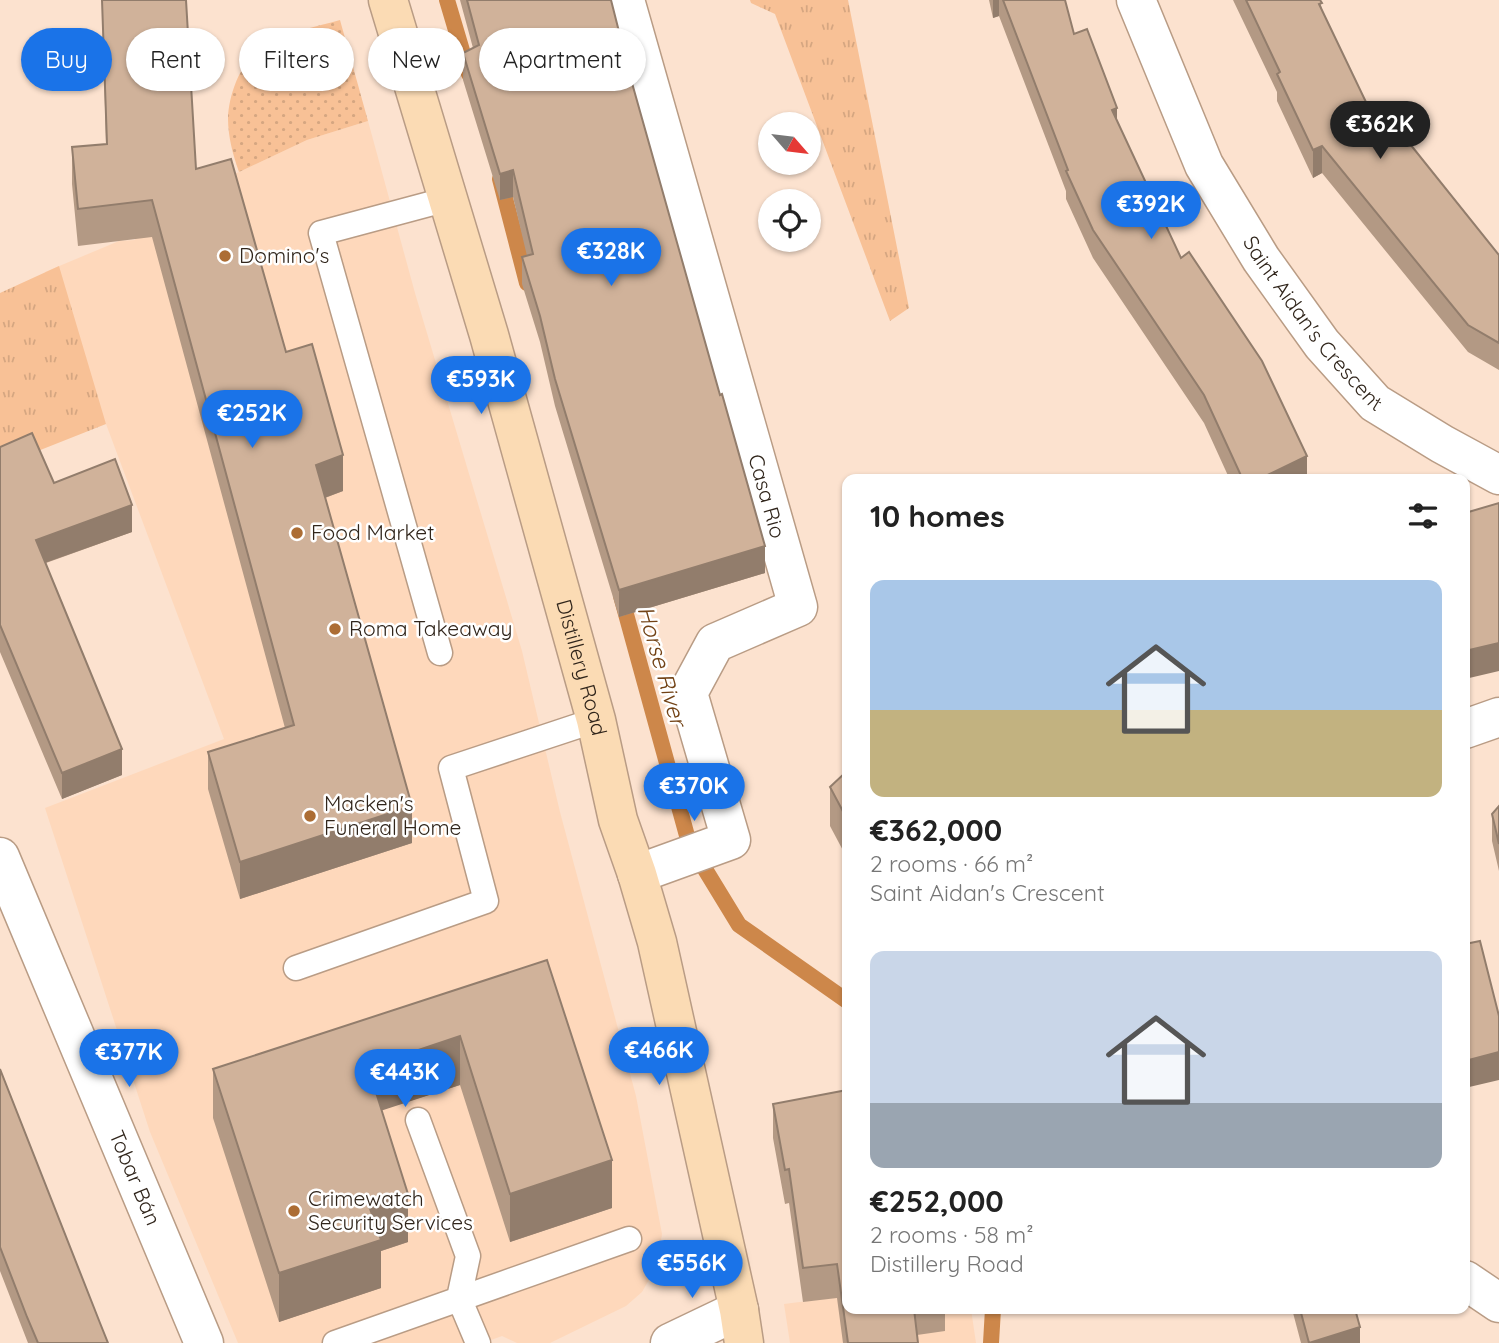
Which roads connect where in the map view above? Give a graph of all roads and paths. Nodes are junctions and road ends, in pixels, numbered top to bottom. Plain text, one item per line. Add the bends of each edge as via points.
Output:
1 (388, 0) edge
2 (625, 0) edge
3 (1136, 0) edge
4 (447, 199) junction
5 (1499, 475) edge
6 (440, 653) dead end
7 (1499, 717) edge
8 (596, 720) junction
9 (1470, 727) edge
10 (0, 858) edge
11 (637, 874) junction
12 (296, 968) dead end
13 (418, 1120) dead end
14 (629, 1239) dead end
15 (1470, 1283) edge
16 (459, 1298) junction
17 (1499, 1303) edge
18 (741, 1326) edge
19 (204, 1343) edge
20 (335, 1343) edge
21 (478, 1343) edge
22 (670, 1343) edge

1 - 4 main road, Distillery Road
2 - 11 street, Casa Rio via 798,607 715,643 688,693 731,841
3 - 5 street, Saint Aidan's Crescent via 1204,165 1261,259 1322,344 1375,403
4 - 6 lane via 321,233
4 - 8 main road, Distillery Road
7 - 9 street
8 - 11 main road, Distillery Road via 618,820
8 - 12 lane via 451,768 486,901
10 - 19 street, Tobar Bán
11 - 18 main road, Distillery Road via 657,942
13 - 16 lane via 468,1256
14 - 16 lane
15 - 17 street
16 - 20 lane
16 - 21 lane
18 - 22 street

